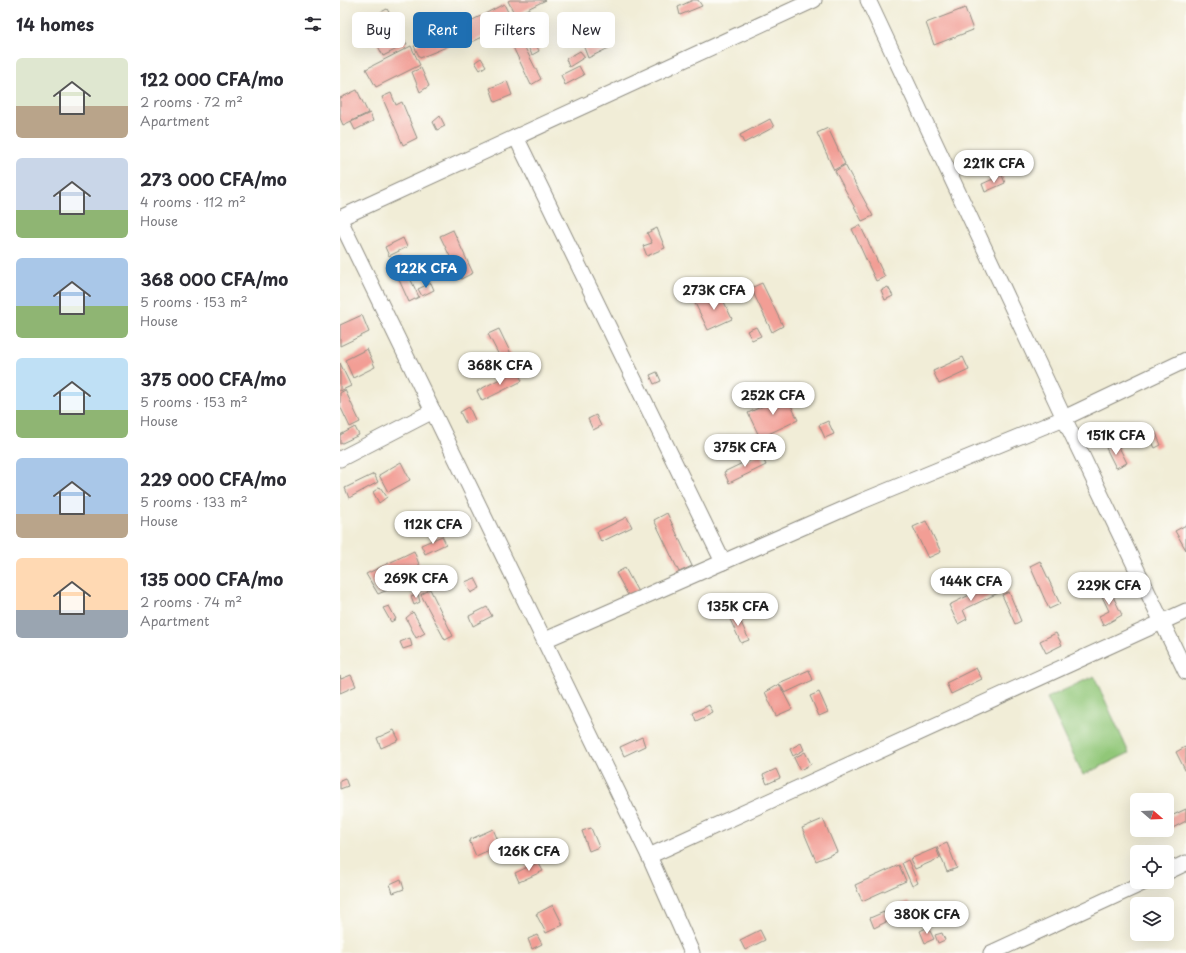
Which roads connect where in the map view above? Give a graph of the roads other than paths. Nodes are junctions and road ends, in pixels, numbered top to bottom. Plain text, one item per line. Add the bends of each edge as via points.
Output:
1 (814, 0) edge
2 (868, 0) edge
3 (516, 137) junction
4 (340, 219) edge
5 (1186, 360) edge
6 (433, 411) junction
7 (1064, 418) junction
8 (340, 459) edge
9 (723, 562) junction
10 (1186, 611) edge
11 (1163, 622) junction
12 (545, 640) junction
13 (1186, 672) edge
14 (649, 856) junction
15 (1186, 863) edge
16 (1174, 869) edge
17 (1130, 889) edge
18 (692, 953) edge
19 (991, 953) edge

1 - 3 street
2 - 7 street
3 - 4 street
3 - 9 street
4 - 6 street
5 - 7 street
6 - 8 street
6 - 12 street
7 - 9 street
7 - 11 street
9 - 12 street
10 - 11 street
11 - 13 street
11 - 14 street
12 - 14 street
14 - 18 street
15 - 16 street
17 - 19 street

